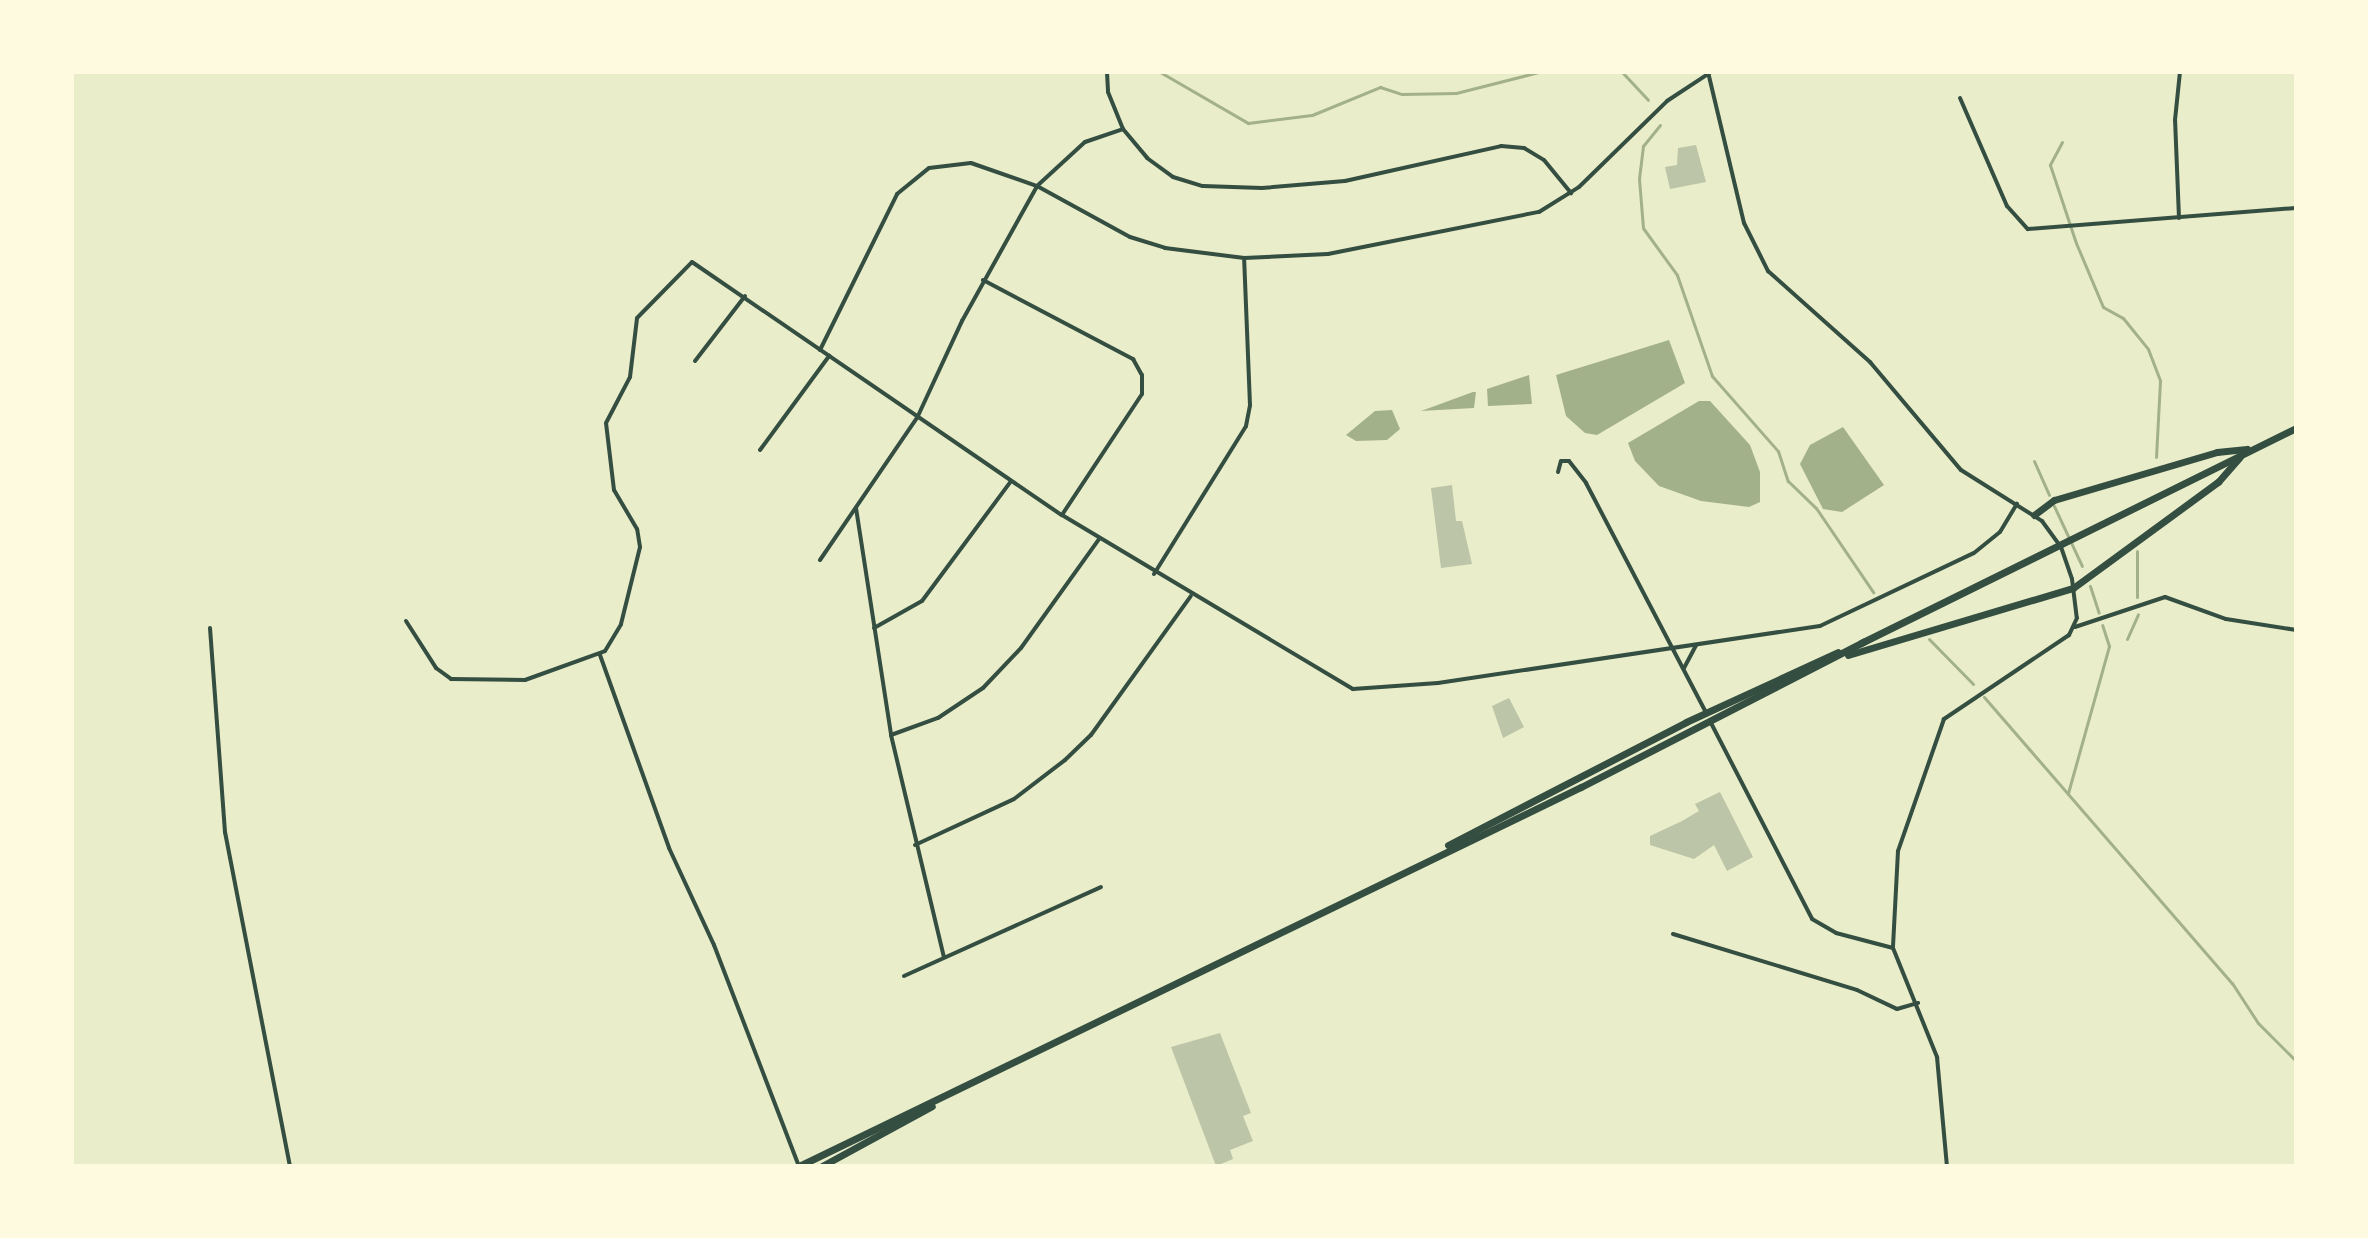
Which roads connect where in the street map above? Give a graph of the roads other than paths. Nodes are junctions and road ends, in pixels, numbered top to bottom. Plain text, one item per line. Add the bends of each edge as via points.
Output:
1 (1107, 72) edge
2 (1709, 72) edge
3 (2180, 72) edge
4 (1960, 98) dead end
5 (1123, 129) junction
6 (1037, 186) junction
7 (1571, 193) junction
8 (2296, 208) edge
9 (2179, 218) junction
10 (1244, 258) junction
11 (983, 280) junction
12 (745, 296) junction
13 (820, 351) junction
14 (829, 356) junction
15 (695, 361) dead end
16 (917, 418) junction
17 (2296, 428) edge
18 (760, 450) dead end
19 (2248, 451) junction
20 (1558, 472) dead end
21 (1011, 481) junction
22 (2017, 504) junction
23 (856, 508) junction
24 (1062, 515) junction
25 (2034, 515) junction
26 (1099, 539) junction
27 (820, 560) dead end
28 (1154, 574) junction
29 (2073, 588) junction
30 (1191, 596) junction
31 (406, 621) dead end
32 (2075, 627) junction
33 (210, 628) dead end
34 (873, 628) junction
35 (2296, 630) edge
36 (1865, 641) junction
37 (1696, 645) junction
38 (1672, 648) junction
39 (600, 655) junction
40 (1829, 662) junction
41 (1684, 671) junction
42 (1706, 713) junction
43 (1711, 723) junction
44 (891, 735) junction
45 (915, 845) junction
46 (1422, 860) junction
47 (1101, 887) dead end
48 (1673, 934) dead end
49 (1893, 948) junction
50 (944, 957) junction
51 (904, 976) dead end
52 (1918, 1003) junction
53 (965, 1087) junction
54 (290, 1166) edge
55 (799, 1166) edge
56 (822, 1166) edge
57 (1947, 1166) edge

1 - 5 street via 1108,92
2 - 7 street via 1660,108
2 - 22 street via 1744,223 1768,271 1865,357 1956,465
3 - 9 street via 2175,120
4 - 9 street via 2015,220 2028,229
5 - 6 street via 1085,142
5 - 7 street via 1147,158 1173,177 1203,186 1262,188 1345,181 1501,146 1524,148 1544,160
6 - 10 street via 1147,243
6 - 11 street
6 - 13 street via 971,163 929,168 910,180 897,194
7 - 10 street via 1523,218 1328,254
8 - 9 street
10 - 28 street via 1250,405 1246,426
11 - 16 street
11 - 24 street via 1133,359 1142,375 1142,394
12 - 13 street
12 - 15 street
12 - 39 street via 692,262 637,318 630,377 606,423 614,490 637,529 640,547 628,603 616,634
13 - 14 street
14 - 16 street
14 - 18 street
16 - 21 street
16 - 23 street
17 - 19 main road
19 - 25 main road via 2217,452 2054,500
19 - 29 main road via 2218,482
19 - 36 main road
20 - 38 street via 1561,461 1569,461 1586,483
21 - 24 street
21 - 34 street via 922,601
22 - 25 street
22 - 37 street via 1990,543 1839,619
23 - 27 street
23 - 34 street
24 - 26 street
25 - 29 street via 2051,530
26 - 28 street
26 - 44 street via 1021,648 983,688 938,718
28 - 30 street
29 - 32 street
29 - 40 main road
30 - 38 street via 1330,680 1369,691
30 - 45 street via 1091,735 1065,760 985,815
31 - 39 street via 436,668 451,679 525,680
32 - 35 street via 2165,597 2226,619
32 - 49 street via 2061,643 1955,708 1941,725 1898,851
33 - 54 street via 225,832
34 - 44 street
36 - 40 main road
36 - 42 main road
37 - 38 street
37 - 41 street
38 - 41 street
39 - 55 street via 669,848 714,945
40 - 43 main road
41 - 42 street
42 - 46 main road
43 - 46 main road
43 - 49 street via 1812,919 1836,933
44 - 45 street
45 - 50 street
46 - 53 main road
47 - 50 street
48 - 52 street via 1857,990 1897,1009
49 - 52 street
50 - 51 street
52 - 57 street via 1941,1076
53 - 55 main road
53 - 56 main road

